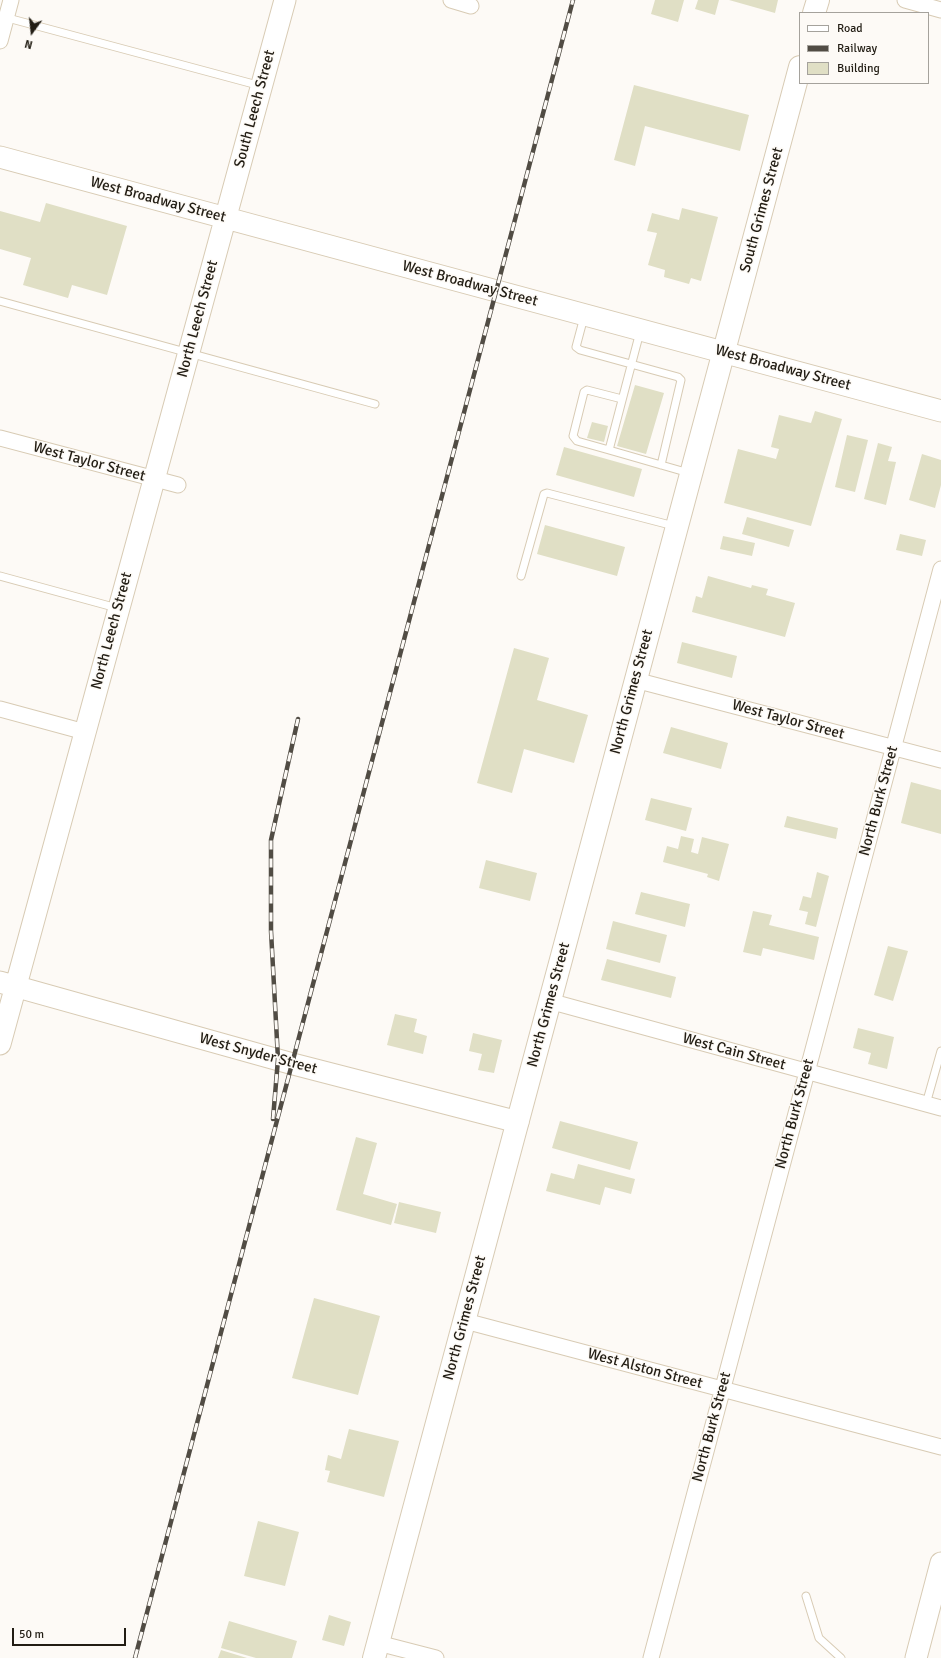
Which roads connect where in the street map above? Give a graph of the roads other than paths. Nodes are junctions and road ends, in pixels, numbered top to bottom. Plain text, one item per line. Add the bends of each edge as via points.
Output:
1 (11, 0) edge
2 (285, 0) edge
3 (451, 0) edge
4 (818, 0) edge
5 (905, 0) edge
6 (471, 6) dead end
7 (941, 10) edge
8 (814, 12) edge
9 (3, 17) edge
10 (0, 41) edge
11 (799, 71) edge
12 (261, 86) junction
13 (0, 157) edge
14 (226, 219) junction
15 (0, 301) edge
16 (585, 315) junction
17 (641, 330) junction
18 (725, 353) junction
19 (189, 354) junction
20 (631, 364) junction
21 (622, 399) junction
22 (375, 404) dead end
23 (941, 411) edge
24 (0, 438) edge
25 (609, 450) junction
26 (661, 465) junction
27 (692, 473) junction
28 (154, 479) junction
29 (178, 485) dead end
30 (678, 527) junction
31 (941, 569) edge
32 (0, 576) edge
33 (521, 576) dead end
34 (119, 609) junction
35 (635, 680) junction
36 (0, 709) edge
37 (85, 732) junction
38 (893, 748) junction
39 (941, 760) edge
40 (8, 984) edge
41 (549, 1001) junction
42 (0, 1044) edge
43 (941, 1050) edge
44 (806, 1072) junction
45 (926, 1104) junction
46 (941, 1108) edge
47 (518, 1122) junction
48 (464, 1321) junction
49 (722, 1389) junction
50 (941, 1447) edge
51 (941, 1563) edge
52 (806, 1596) dead end
53 (376, 1650) edge
54 (436, 1658) edge
55 (651, 1658) edge
56 (841, 1658) edge
57 (916, 1658) edge

1 - 9 street
2 - 12 street, South Leech Street
3 - 6 street
4 - 8 main road
5 - 7 street
9 - 10 street
9 - 12 lane
11 - 18 main road, South Grimes Street
12 - 14 street, South Leech Street
13 - 14 street, West Broadway Street
14 - 16 street, West Broadway Street
14 - 19 street, North Leech Street
15 - 19 lane
16 - 17 street, West Broadway Street
16 - 20 lane via 576,347
17 - 18 street, West Broadway Street
17 - 20 lane
18 - 23 street, West Broadway Street
18 - 27 main road, North Grimes Street
19 - 22 lane
19 - 28 street, North Leech Street
20 - 21 lane
20 - 26 lane via 682,380
21 - 25 lane
21 - 25 lane via 587,390 584,392 573,436 577,441
24 - 28 street, West Taylor Street
25 - 26 lane
26 - 27 lane
27 - 30 main road, North Grimes Street
28 - 29 street, West Taylor Street
28 - 34 street, North Leech Street
30 - 33 lane via 547,492 544,494
30 - 35 main road, North Grimes Street
31 - 38 street, North Burk Street
32 - 34 lane
34 - 37 street, North Leech Street
35 - 38 street, West Taylor Street
35 - 41 main road, North Grimes Street
36 - 37 street
37 - 40 street, North Leech Street
38 - 39 street, West Taylor Street
38 - 44 street, North Burk Street
40 - 42 street, North Leech Street
40 - 47 street, West Snyder Street via 293,1064
41 - 44 street, West Cain Street
41 - 47 main road, North Grimes Street
43 - 45 lane
44 - 45 street, West Cain Street
44 - 49 street, North Burk Street
45 - 46 street, West Cain Street
47 - 48 main road, North Grimes Street
48 - 49 street, West Alston Street
48 - 53 main road, North Grimes Street
49 - 50 street, West Alston Street
49 - 55 street, North Burk Street
51 - 57 street
52 - 56 lane via 819,1638
53 - 54 street

